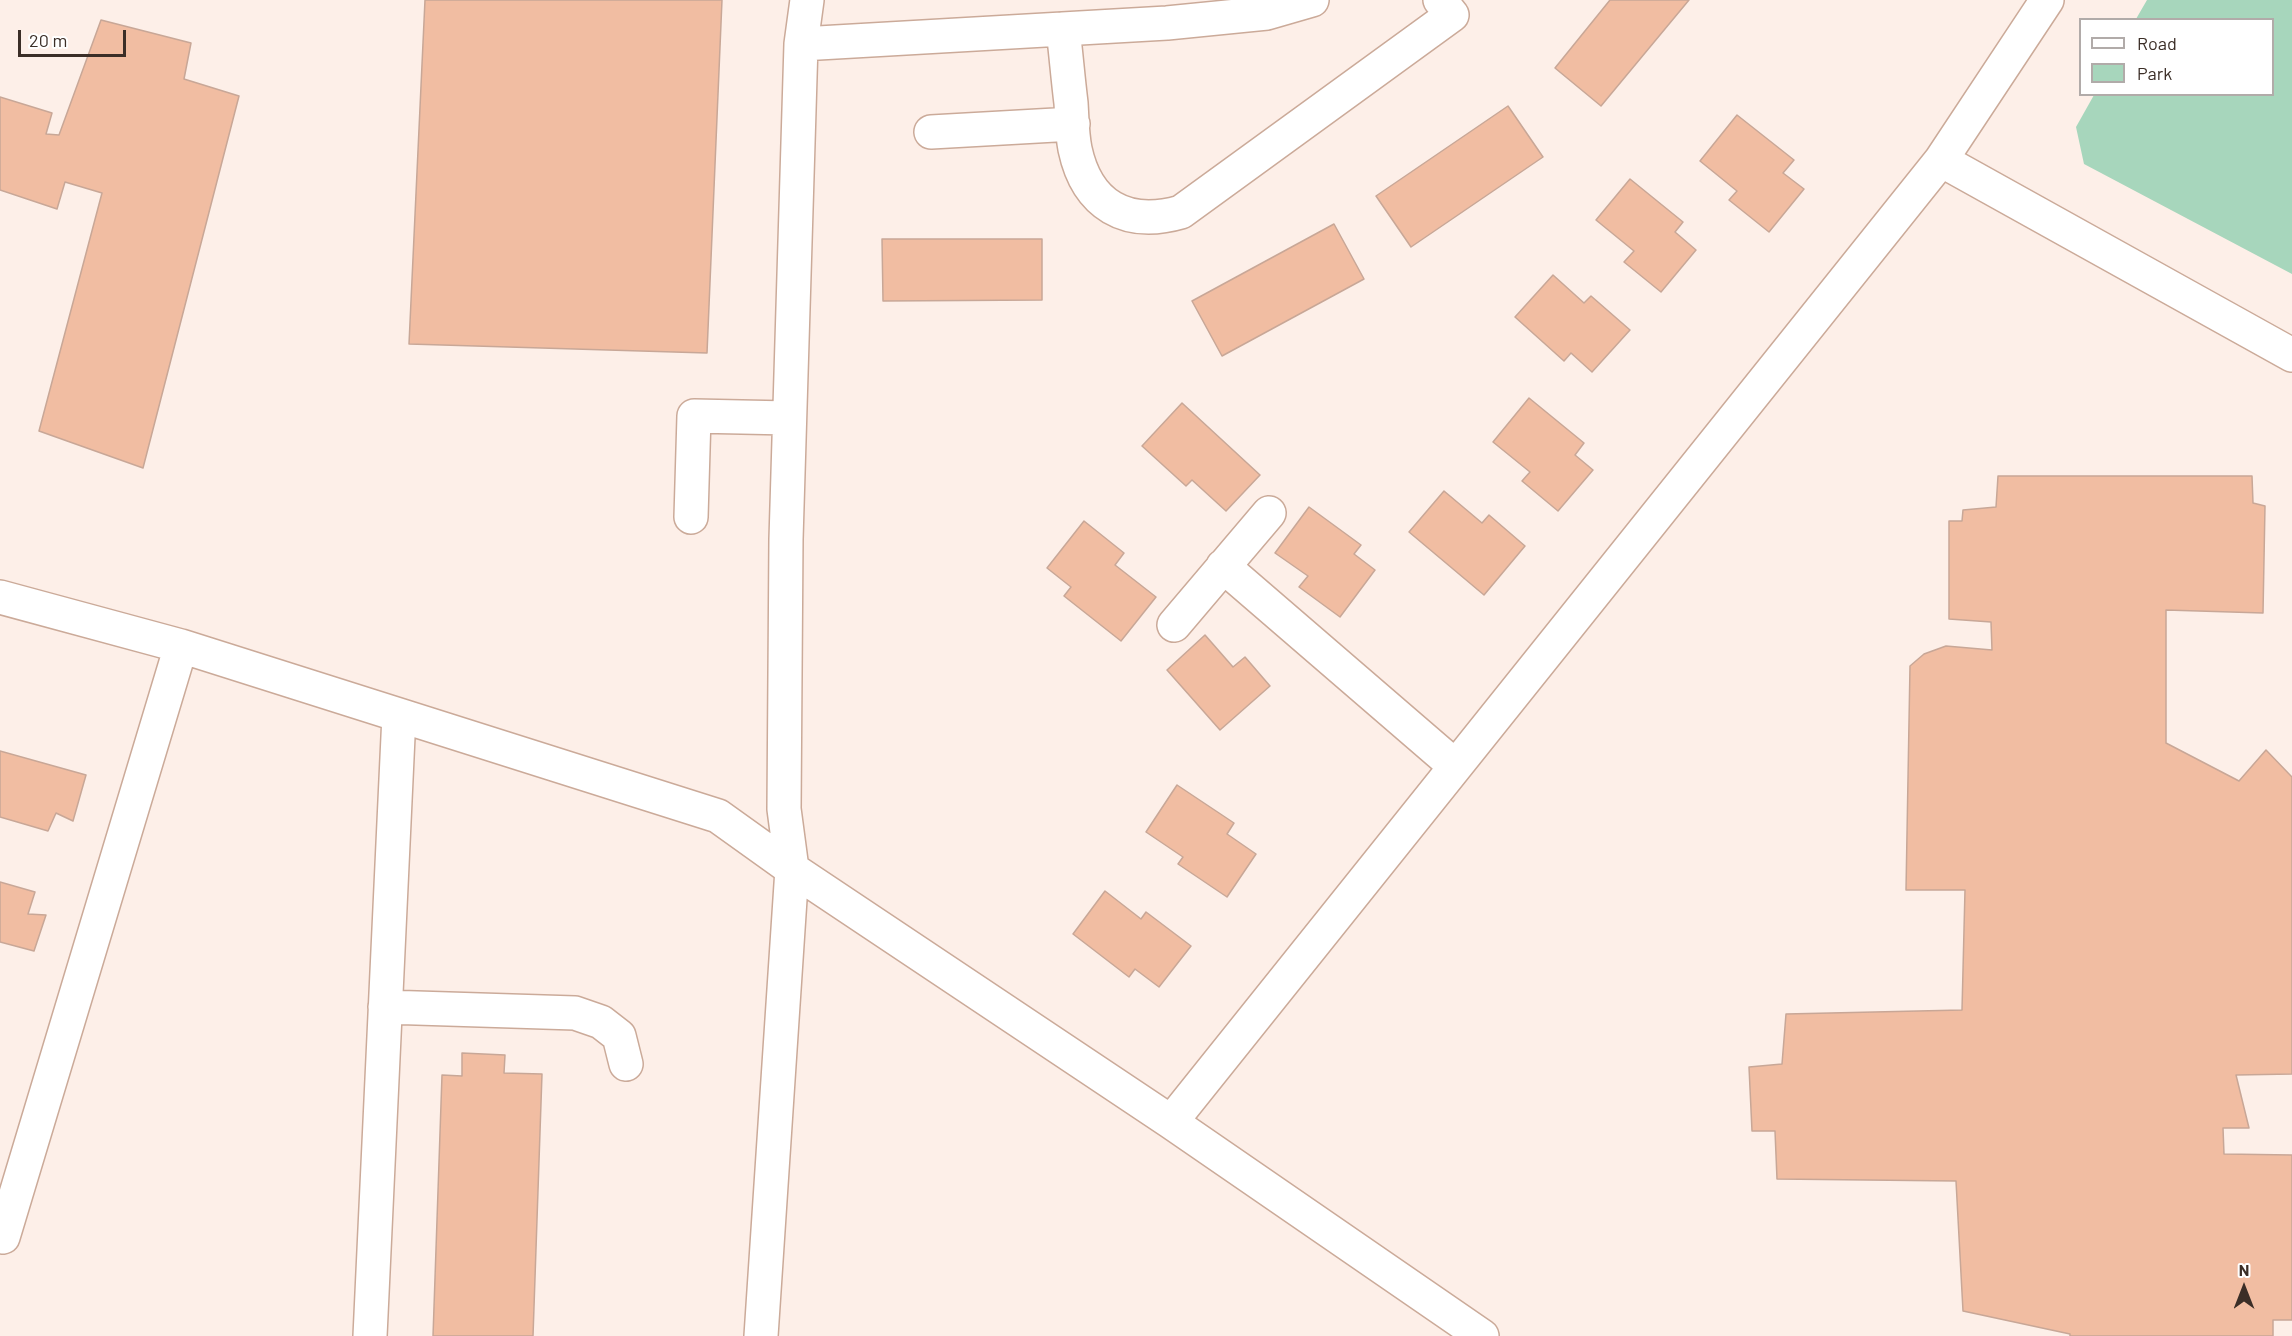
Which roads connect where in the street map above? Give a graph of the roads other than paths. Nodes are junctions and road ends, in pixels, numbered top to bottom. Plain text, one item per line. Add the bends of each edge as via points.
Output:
1 (807, 0) edge
2 (1312, 0) edge
3 (2047, 0) edge
4 (1454, 5) edge
5 (1063, 30) junction
6 (801, 44) junction
7 (1072, 124) junction
8 (932, 132) dead end
9 (1941, 160) junction
10 (2292, 355) edge
11 (789, 418) junction
12 (1269, 513) dead end
13 (691, 517) dead end
14 (1223, 566) junction
15 (0, 597) edge
16 (1174, 625) dead end
17 (181, 646) junction
18 (399, 715) junction
19 (1455, 766) junction
20 (792, 869) junction
21 (385, 1007) junction
22 (626, 1064) dead end
23 (1172, 1122) junction
24 (3, 1237) dead end
25 (370, 1336) edge
26 (761, 1336) edge
27 (1482, 1336) edge

1 - 6 street
2 - 5 street via 1267,13
3 - 9 street
4 - 7 street via 1181,212 1143,217 1103,203 1088,185 1075,149
5 - 6 street
5 - 7 street
6 - 11 street
7 - 8 street
9 - 10 street
9 - 19 street
11 - 13 street via 694,416
11 - 20 street via 784,809
12 - 14 street
14 - 16 street
14 - 19 street
15 - 17 street
17 - 18 street
17 - 24 street
18 - 20 street via 718,816
18 - 21 street
19 - 23 street
20 - 23 street
20 - 26 street
21 - 22 street via 575,1013 601,1022 619,1036
21 - 25 street
23 - 27 street

